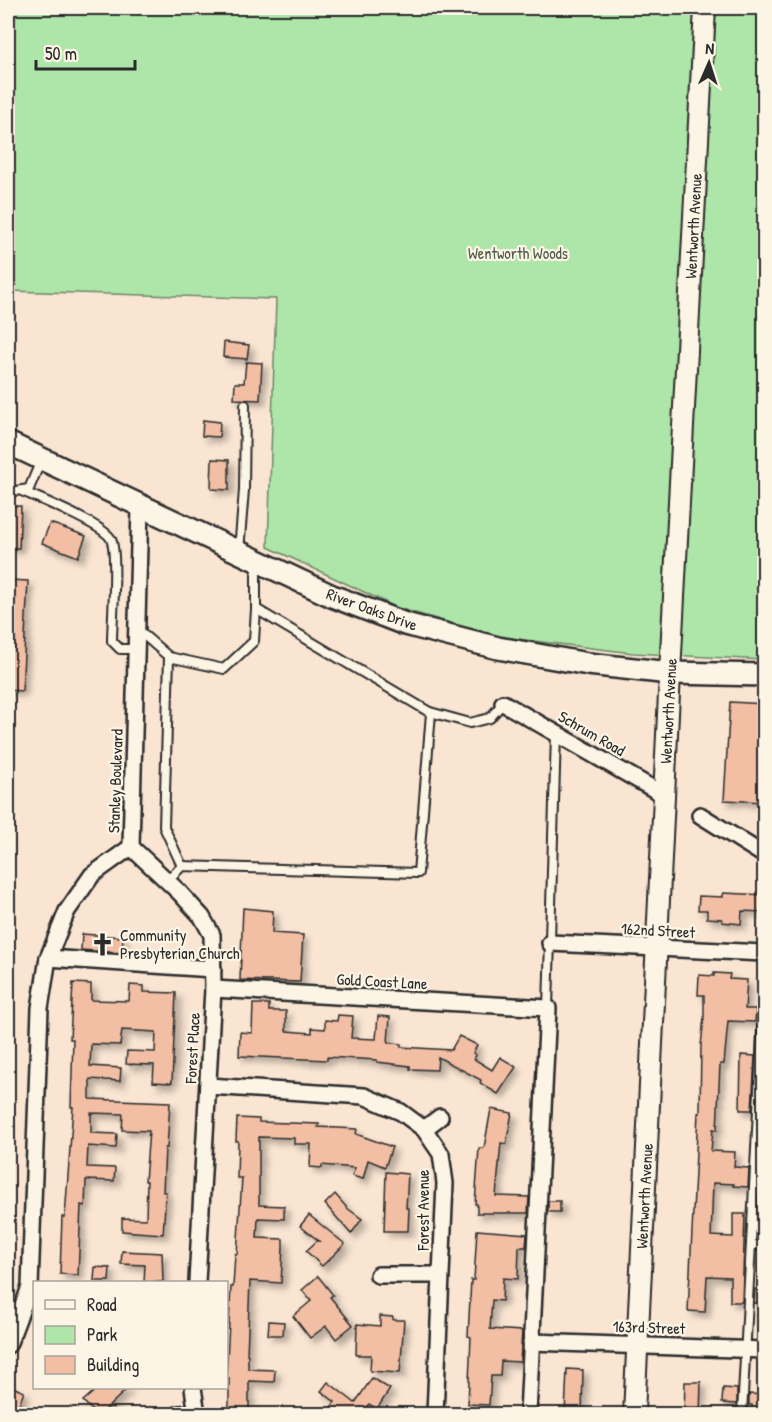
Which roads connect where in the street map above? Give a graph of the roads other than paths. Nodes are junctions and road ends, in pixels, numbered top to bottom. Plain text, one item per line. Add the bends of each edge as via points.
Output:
1 (705, 8) edge
2 (245, 405) dead end
3 (8, 443) edge
4 (42, 459) junction
5 (22, 490) junction
6 (8, 492) edge
7 (140, 507) junction
8 (247, 556) junction
9 (256, 609) junction
10 (137, 629) junction
11 (136, 650) junction
12 (170, 657) junction
13 (670, 674) junction
14 (765, 675) edge
15 (503, 703) joint
16 (430, 712) junction
17 (556, 733) junction
18 (664, 795) junction
19 (700, 815) dead end
20 (131, 847) junction
21 (765, 855) edge
22 (182, 866) junction
23 (166, 881) junction
24 (550, 943) junction
25 (656, 948) junction
26 (765, 953) edge
27 (48, 958) junction
28 (213, 969) junction
29 (213, 989) junction
30 (765, 997) edge
31 (548, 1008) junction
32 (208, 1086) junction
33 (440, 1117) dead end
34 (424, 1129) junction
35 (751, 1245) junction
36 (765, 1245) edge
37 (378, 1275) dead end
38 (440, 1275) junction
39 (197, 1281) edge
40 (531, 1342) junction
41 (637, 1344) junction
42 (8, 1345) edge
43 (746, 1349) junction
44 (765, 1350) edge
45 (193, 1389) edge
46 (180, 1414) edge
47 (197, 1414) edge
48 (435, 1414) edge
49 (528, 1414) edge
50 (634, 1414) edge
51 (742, 1414) edge

1 - 13 street, Wentworth Avenue
2 - 8 lane via 243,501
3 - 4 main road, River Oaks Drive
4 - 5 lane via 29,489
4 - 7 main road, River Oaks Drive
5 - 6 lane
5 - 11 lane via 96,526 111,538 112,641 120,649
7 - 8 main road, River Oaks Drive
7 - 10 street, Stanley Boulevard
8 - 9 lane
8 - 13 main road, River Oaks Drive via 332,596 405,624 498,648
9 - 12 lane via 254,641 224,669
9 - 16 lane
10 - 11 street, Stanley Boulevard
10 - 12 lane
11 - 20 street, Stanley Boulevard
12 - 22 lane via 164,827
13 - 14 main road, River Oaks Drive
13 - 18 street, Wentworth Avenue
15 - 16 lane via 489,718 470,723
15 - 17 street, Schrum Road
16 - 22 lane via 418,873
17 - 18 street, Schrum Road
17 - 24 lane
18 - 25 street, Wentworth Avenue
19 - 21 street
20 - 23 street, Forest Place
20 - 27 street, Stanley Boulevard via 92,875 67,911
22 - 23 lane
23 - 28 street, Forest Place via 202,917 213,935
24 - 25 street, 162nd Street
24 - 31 lane
25 - 26 street, 162nd Street
25 - 41 street, Wentworth Avenue
27 - 28 street
27 - 42 street, Stanley Boulevard via 40,1008 30,1287
28 - 29 street, Forest Place
29 - 31 street, Gold Coast Lane
29 - 32 street, Forest Place
30 - 35 lane
31 - 40 street
32 - 34 street, Forest Avenue via 364,1096 401,1112
32 - 39 street, Forest Place
33 - 34 street
34 - 38 street, Forest Avenue via 441,1154 445,1183
35 - 36 lane
35 - 43 lane
37 - 38 street
38 - 48 street, Forest Avenue
40 - 41 street, 163rd Street
40 - 49 street
41 - 43 street, 163rd Street
41 - 50 street, Wentworth Avenue
43 - 44 street, 163rd Street
43 - 51 lane
45 - 47 street
46 - 47 street

